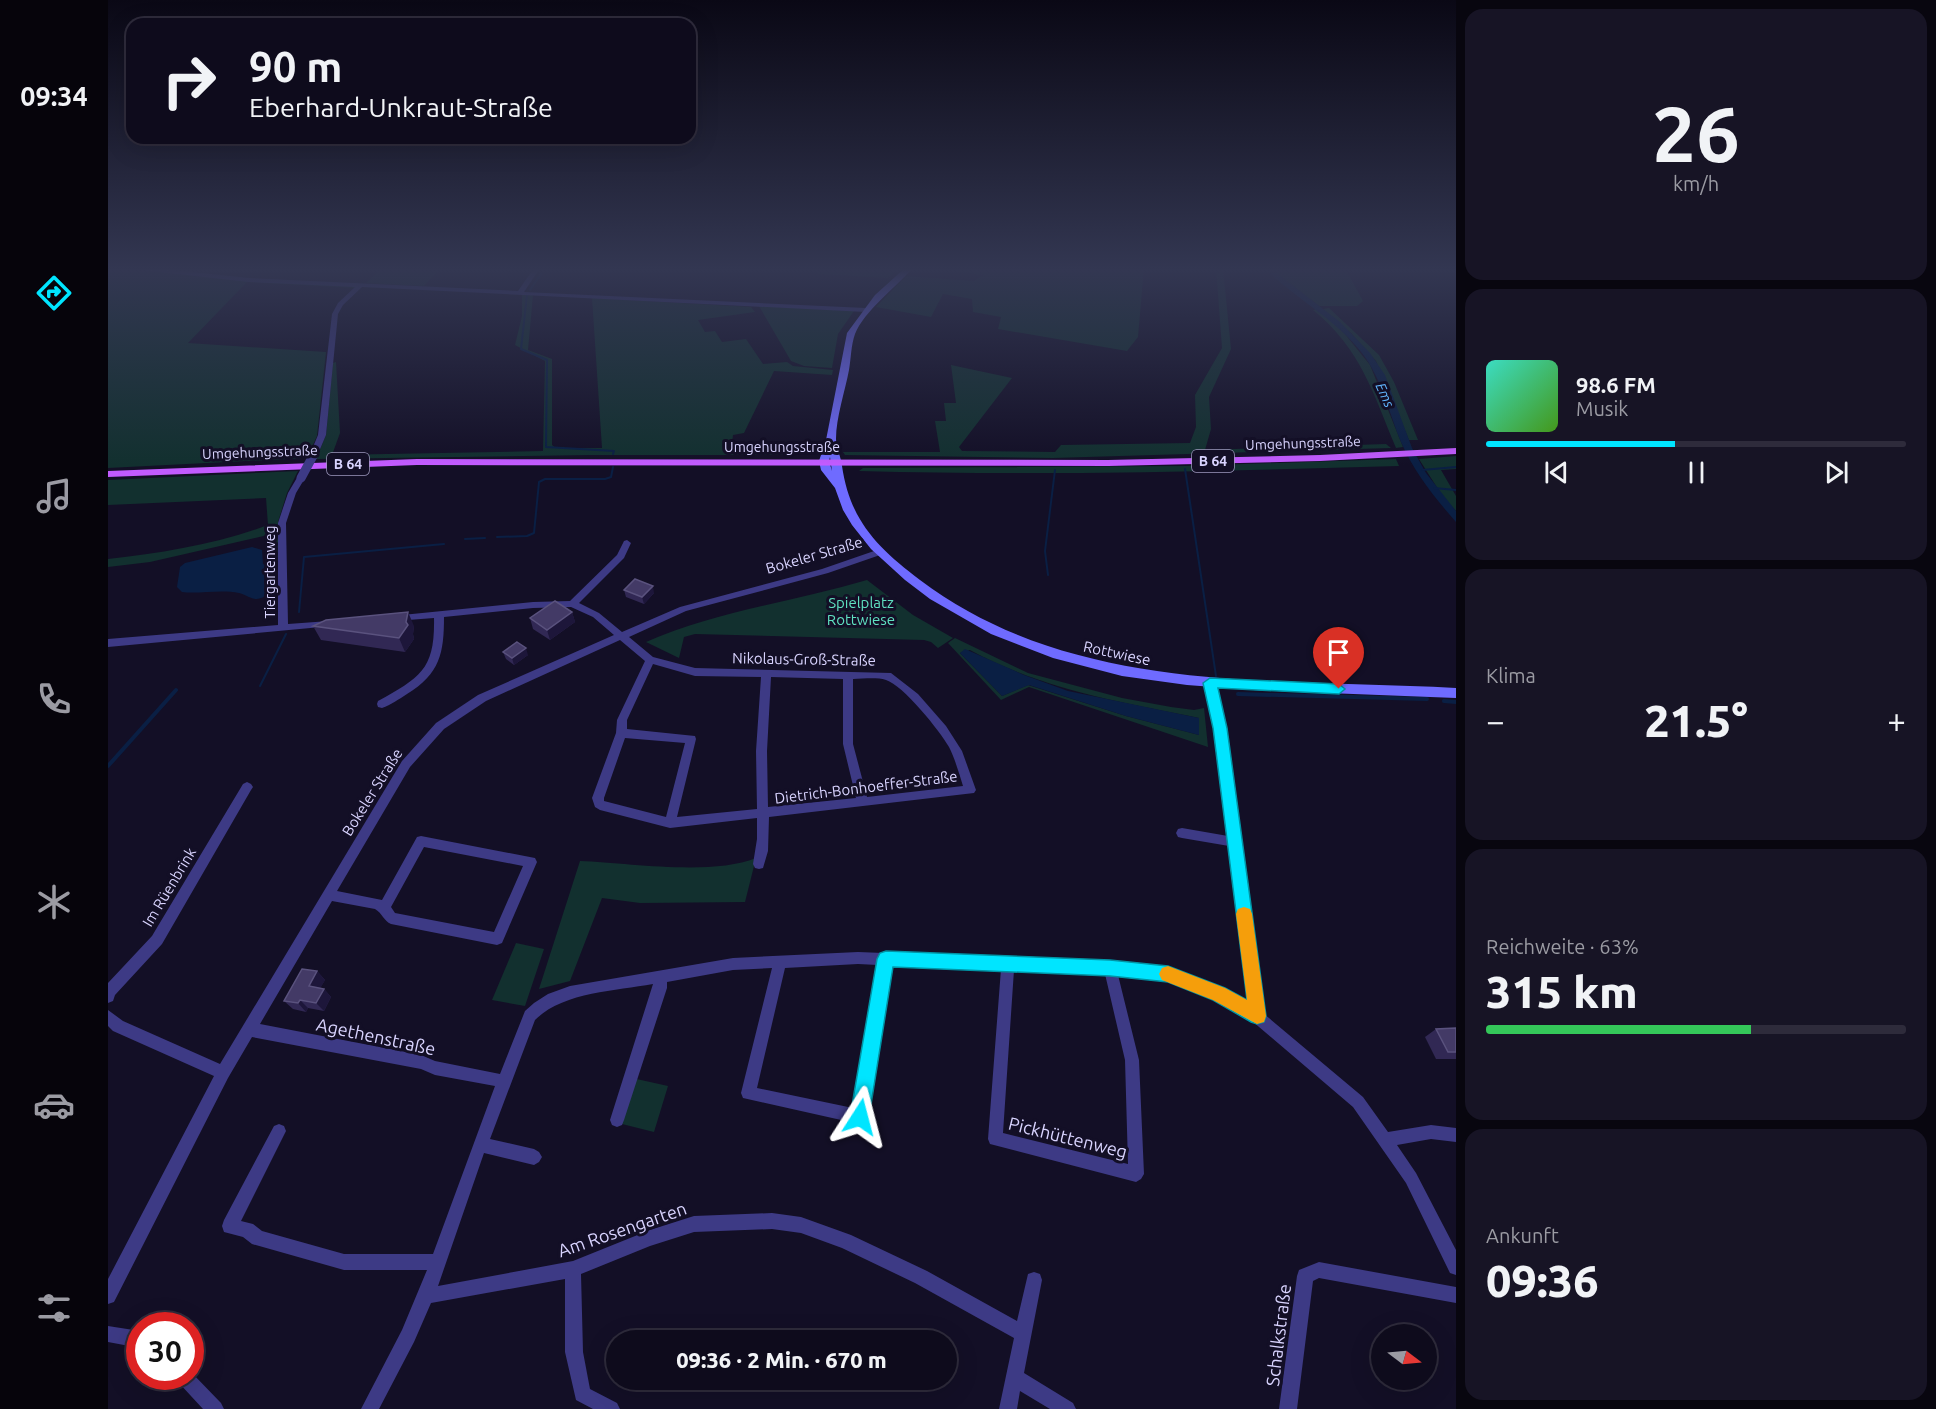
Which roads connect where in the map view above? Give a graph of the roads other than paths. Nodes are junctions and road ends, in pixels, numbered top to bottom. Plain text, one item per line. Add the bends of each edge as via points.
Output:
1 (333, 334) edge
2 (851, 334) edge
3 (1456, 451) edge
4 (830, 461) junction
5 (108, 474) edge
6 (627, 543) dead end
7 (880, 552) junction
8 (572, 604) junction
9 (439, 614) junction
10 (384, 619) edge
11 (339, 623) edge
12 (283, 627) junction
13 (622, 635) junction
14 (108, 643) edge
15 (650, 660) junction
16 (766, 673) junction
17 (848, 675) junction
18 (1210, 683) junction
19 (1456, 693) edge
20 (382, 704) dead end
21 (621, 733) junction
22 (247, 787) dead end
23 (970, 790) joint
24 (863, 802) junction
25 (764, 813) junction
26 (670, 823) junction
27 (1182, 833) dead end
28 (1234, 842) junction
29 (759, 864) dead end
30 (329, 895) junction
31 (384, 908) junction
32 (886, 959) junction
33 (780, 961) junction
34 (1008, 963) junction
35 (1110, 968) junction
36 (660, 976) junction
37 (108, 996) edge
38 (1257, 1016) junction
39 (108, 1017) edge
40 (249, 1029) junction
41 (223, 1074) junction
42 (495, 1079) dead end
43 (617, 1120) dead end
44 (279, 1131) dead end
45 (1456, 1135) edge
46 (1386, 1140) junction
47 (480, 1144) junction
48 (534, 1157) dead end
49 (438, 1262) junction
50 (1456, 1267) edge
51 (573, 1269) junction
52 (1034, 1280) dead end
53 (1456, 1295) edge
54 (108, 1296) edge
55 (426, 1296) junction
56 (108, 1334) edge
57 (1023, 1334) junction
58 (126, 1337) edge
59 (1015, 1378) junction
60 (197, 1390) edge
61 (215, 1409) edge
62 (370, 1409) edge
63 (611, 1409) edge
64 (1008, 1409) edge
65 (1067, 1409) edge
66 (1288, 1409) edge

1 - 12 street, Tiergartenweg, bridge via 322,435 292,493 282,523
2 - 4 street
3 - 4 main road, Umgehungsstraße / B 64 via 1179,462
4 - 5 main road, Umgehungsstraße / B 64 via 417,462
4 - 7 street, Rottwiese via 826,470 858,525
6 - 8 street via 621,556
7 - 13 street, Bokeler Straße via 825,571 704,602
7 - 18 street, Rottwiese via 944,602 988,628 1026,644 1105,669
8 - 9 street
8 - 13 street via 592,612
9 - 10 street
9 - 20 street via 437,652 431,666 419,681
11 - 12 street, Tiergartenweg
12 - 14 street, Tiergartenweg
13 - 15 street, Nikolaus-Groß-Straße
13 - 30 street, Bokeler Straße via 482,698 440,726 406,764
15 - 16 street, Nikolaus-Groß-Straße via 695,672
15 - 21 street via 622,720
16 - 17 street, Nikolaus-Groß-Straße
16 - 25 street, Dietrich-Bonhoeffer-Straße via 761,763
17 - 23 street, Nikolaus-Groß-Straße via 887,676 902,684 954,745
17 - 24 street via 848,744
18 - 19 street, Rottwiese
18 - 28 street via 1220,728
21 - 26 street via 599,804
21 - 26 street via 691,739
22 - 37 street, Im Rüenbrink via 157,940
23 - 24 street, Dietrich-Bonhoeffer-Straße
24 - 25 street, Dietrich-Bonhoeffer-Straße
25 - 26 street
25 - 29 street, Dietrich-Bonhoeffer-Straße
27 - 28 street
28 - 38 street
30 - 31 street
30 - 40 street, Bokeler Straße
31 - 31 street via 391,918 496,939 531,862 421,841
32 - 33 street
32 - 33 street via 860,1117 748,1093
32 - 34 street
33 - 36 street
34 - 35 street
34 - 35 street, Pickhüttenweg via 995,1139 1136,1174 1132,1060
35 - 38 street via 1168,974 1219,994
36 - 43 street via 660,988
36 - 47 street via 570,992 539,1006 530,1016
38 - 46 street via 1358,1102
39 - 41 street via 118,1026
40 - 41 street, Bokeler Straße
40 - 42 street, Agethenstraße
41 - 54 street, Bokeler Straße
44 - 49 street via 230,1226 247,1230 258,1239 344,1262
45 - 46 street via 1431,1132
46 - 50 street via 1411,1178
47 - 48 street
47 - 49 street
49 - 55 street
51 - 55 street, Am Rosengarten
51 - 57 street, Am Rosengarten via 694,1224 772,1221 801,1225 921,1277
51 - 63 street via 574,1352 582,1394
52 - 57 street
53 - 66 street, Schalkstraße via 1319,1270 1305,1276
55 - 62 street
56 - 58 street
57 - 59 street
59 - 64 street
59 - 65 street
60 - 61 street

